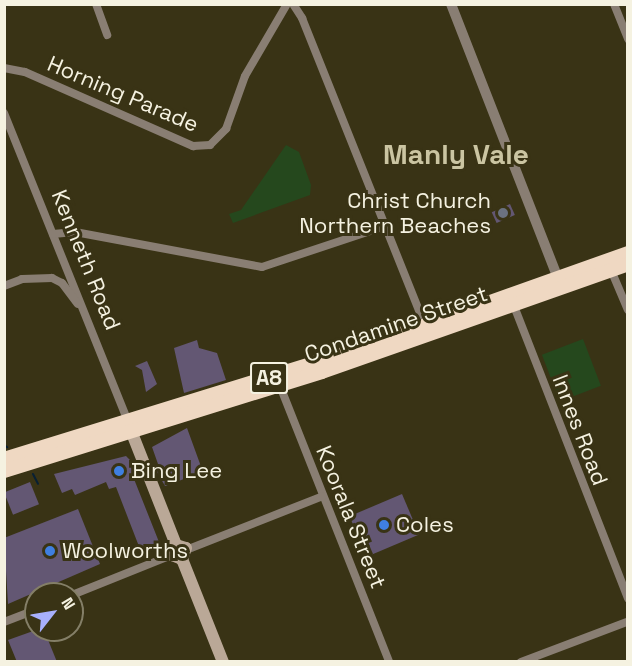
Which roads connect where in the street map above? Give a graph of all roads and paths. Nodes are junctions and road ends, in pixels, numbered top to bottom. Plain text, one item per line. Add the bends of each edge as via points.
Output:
1 (96, 4) edge
2 (287, 4) edge
3 (293, 4) edge
4 (451, 4) edge
5 (614, 4) edge
6 (107, 35) dead end
7 (627, 39) edge
8 (4, 68) edge
9 (4, 113) edge
10 (385, 226) junction
11 (53, 234) junction
12 (627, 253) edge
13 (627, 264) edge
14 (611, 270) junction
15 (560, 284) junction
16 (4, 286) edge
17 (514, 306) junction
18 (82, 308) junction
19 (627, 310) edge
20 (425, 326) junction
21 (280, 386) junction
22 (130, 427) junction
23 (12, 461) edge
24 (4, 471) edge
25 (323, 496) junction
26 (179, 552) junction
27 (84, 590) edge
28 (627, 599) edge
29 (24, 614) edge
30 (627, 616) edge
31 (4, 622) edge
32 (627, 622) edge
33 (531, 660) edge
34 (223, 662) edge
35 (389, 662) edge
36 (521, 662) edge

1 - 6 street
2 - 8 street, Horning Parade via 245,76 226,129 210,145 193,146 25,72
3 - 10 street
4 - 15 street
5 - 7 street
9 - 11 street, Kenneth Road
10 - 11 street via 262,267 75,232
10 - 20 street
11 - 18 street, Kenneth Road
12 - 15 highway, Condamine Street / A8
13 - 14 highway, Condamine Street / A8
14 - 15 highway, Condamine Street / A8
14 - 19 street
15 - 17 highway, Condamine Street / A8
15 - 20 highway, Condamine Street / A8
16 - 18 street via 22,279 52,278 62,283
17 - 21 highway, Condamine Street / A8
17 - 28 street, Innes Road
18 - 22 street, Kenneth Road
20 - 22 highway, Condamine Street / A8
21 - 22 highway, Condamine Street / A8
21 - 25 street, Koorala Street
22 - 23 highway, Condamine Street / A8
22 - 26 main road, Kenneth Road
23 - 24 highway, Condamine Street / A8
25 - 26 street
25 - 35 street, Koorala Street
26 - 27 street
26 - 34 main road, Kenneth Road
29 - 31 street
30 - 32 street
32 - 33 street
33 - 36 street

